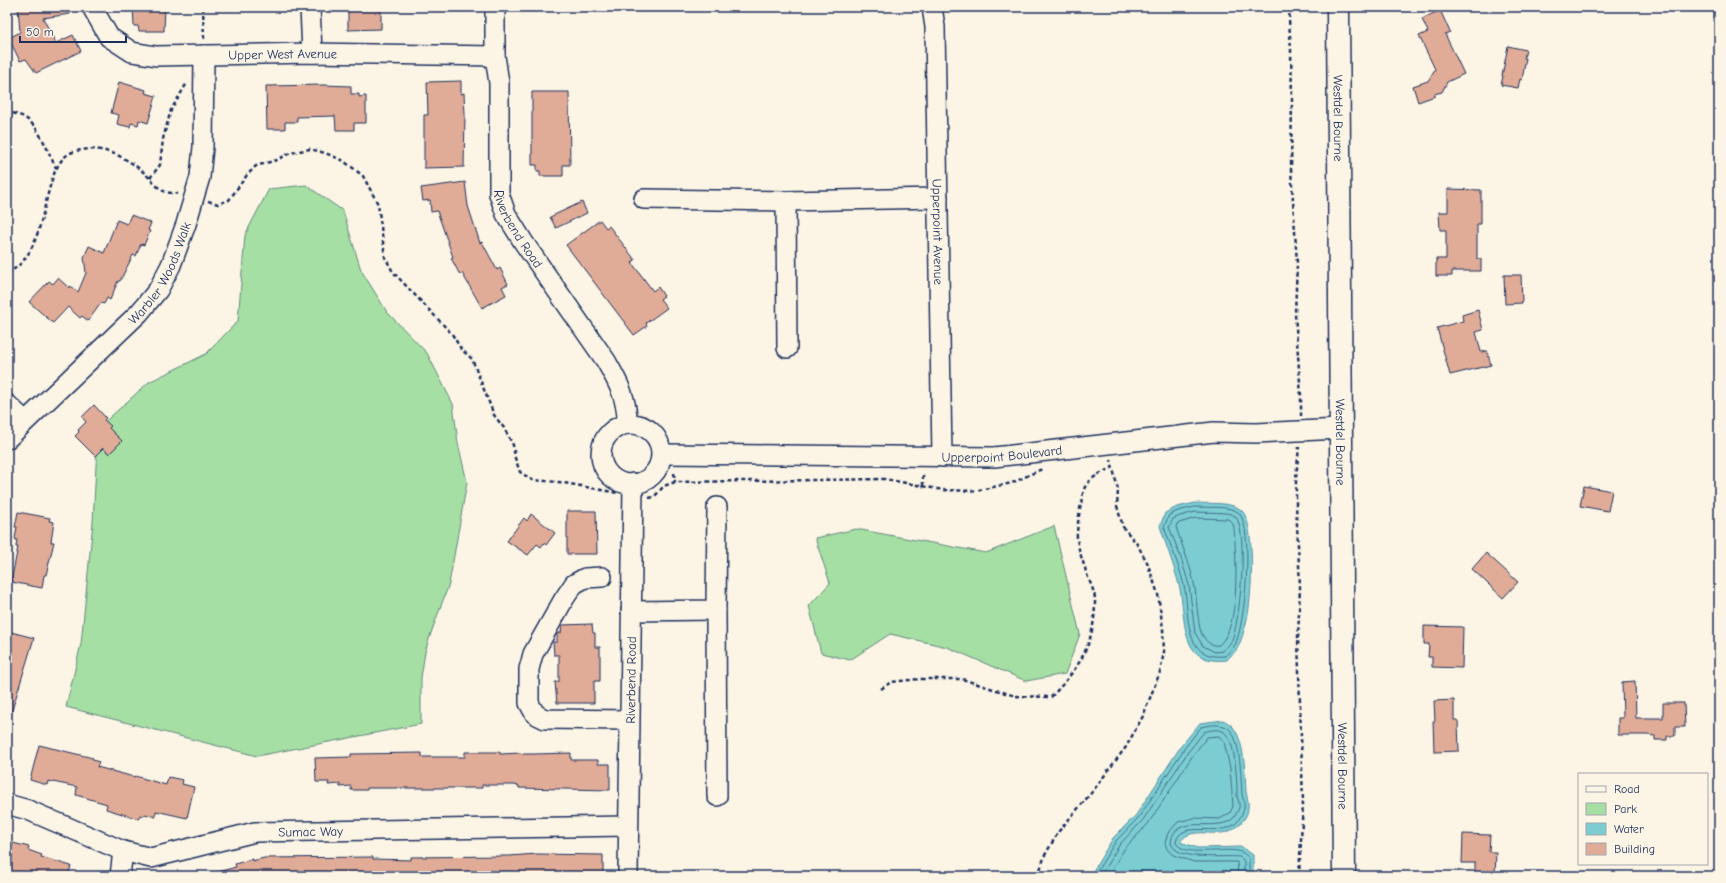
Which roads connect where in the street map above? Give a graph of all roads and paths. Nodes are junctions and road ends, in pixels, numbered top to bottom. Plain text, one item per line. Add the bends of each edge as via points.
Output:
1 (92, 7) edge
2 (203, 7) edge
3 (310, 7) edge
4 (495, 7) edge
5 (932, 7) edge
6 (1338, 7) edge
7 (312, 53) junction
8 (204, 55) junction
9 (495, 56) junction
10 (188, 80) dead end
11 (7, 109) edge
12 (56, 168) junction
13 (150, 178) junction
14 (194, 197) junction
15 (938, 198) junction
16 (644, 199) dead end
17 (786, 201) junction
18 (7, 273) edge
19 (787, 348) dead end
20 (7, 404) edge
21 (25, 421) junction
22 (627, 424) junction
23 (1341, 429) junction
24 (7, 439) edge
25 (1109, 443) junction
26 (662, 454) junction
27 (942, 457) junction
28 (1112, 468) junction
29 (923, 472) dead end
30 (674, 473) dead end
31 (675, 482) dead end
32 (923, 486) dead end
33 (633, 490) junction
34 (717, 507) dead end
35 (602, 577) dead end
36 (716, 610) junction
37 (631, 611) junction
38 (881, 689) dead end
39 (629, 720) junction
40 (718, 796) dead end
41 (7, 804) edge
42 (628, 826) junction
43 (123, 851) junction
44 (120, 876) edge
45 (628, 876) edge
46 (1038, 876) edge
47 (1344, 876) edge

1 - 8 street, Upper West Avenue via 109,37 132,52 156,56
2 - 8 path
3 - 7 street
4 - 9 street, Riverbend Road
5 - 15 street, Upperpoint Avenue via 935,27
6 - 23 main road, Westdel Bourne
7 - 8 street, Upper West Avenue
7 - 9 street, Upper West Avenue
8 - 14 street, Warbler Woods Walk via 203,147 200,177
9 - 22 street, Riverbend Road via 499,83 499,194 506,214 615,376 626,404
10 - 13 path via 171,110 163,139 160,165
11 - 12 path via 12,114 24,117 36,128
12 - 13 path via 70,153 103,149 140,169
12 - 18 path via 29,255 16,269
13 - 14 path via 165,192
14 - 21 street, Warbler Woods Walk via 171,265 158,290 139,313
14 - 33 path via 218,204 229,200 256,166 290,153 310,149 342,160 363,176 378,204 385,257 394,272 452,334 461,349 472,358 494,415 513,445 520,472 532,480
15 - 17 street
15 - 27 street, Upperpoint Avenue
16 - 17 street
17 - 19 street
20 - 21 street
21 - 24 street, Warbler Woods Walk
22 - 26 street via 638,424 652,432 657,438
22 - 33 street via 608,434 602,446 602,459 607,472
23 - 25 street, Upperpoint Boulevard via 1214,432
23 - 47 main road, Westdel Bourne
25 - 27 street, Upperpoint Boulevard via 994,457
25 - 28 path
26 - 27 street, Upperpoint Boulevard
26 - 33 street via 652,476
28 - 38 path via 1100,472 1084,487 1077,538 1095,598 1092,629 1086,651 1077,666 1051,697 1015,696 962,679 890,682
28 - 46 path via 1118,490 1117,506 1123,527 1147,562 1158,594 1164,652 1160,672 1126,747 1059,831 1045,855
29 - 32 path
30 - 31 path
33 - 37 street, Riverbend Road
34 - 36 street
35 - 39 street via 585,578 574,584 564,599 534,654 529,669 529,703 535,714 545,719
36 - 37 street
36 - 40 street
37 - 39 street, Riverbend Road
39 - 42 street, Riverbend Road
41 - 43 street, Sumac Way via 28,810
42 - 43 street, Sumac Way via 255,832 151,858
42 - 45 street, Riverbend Road
43 - 44 street

